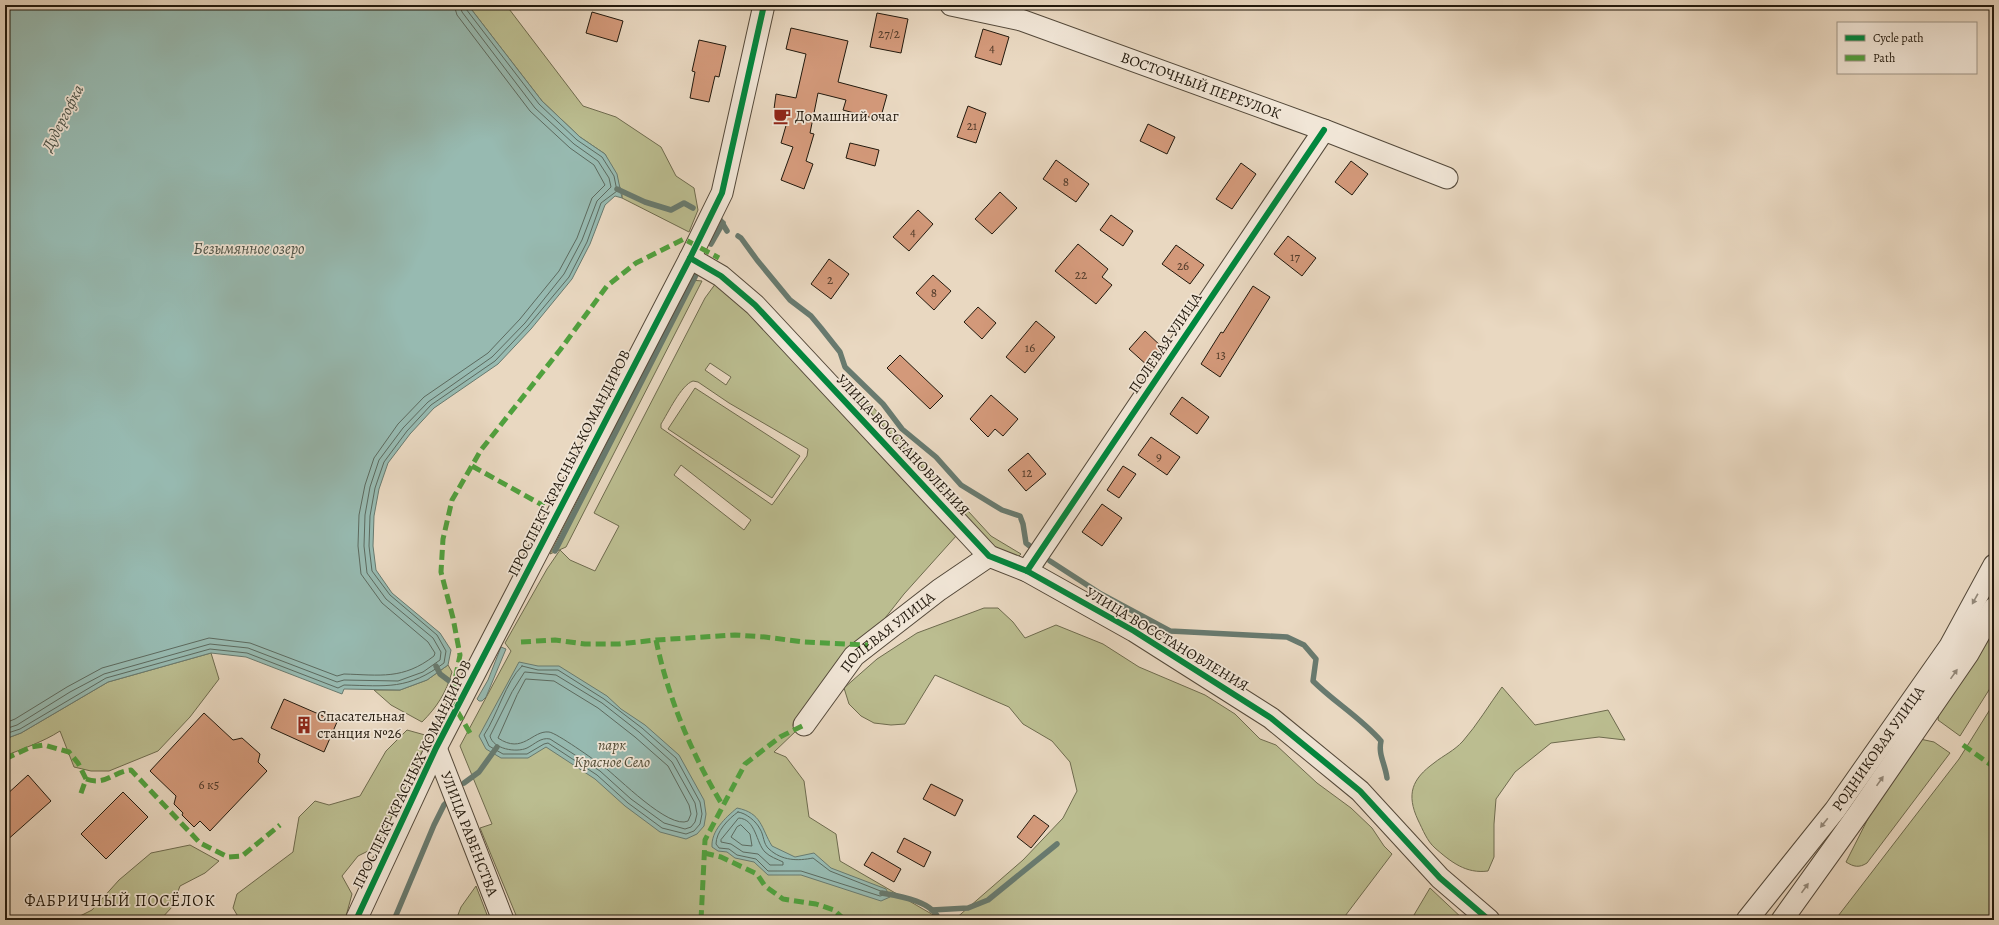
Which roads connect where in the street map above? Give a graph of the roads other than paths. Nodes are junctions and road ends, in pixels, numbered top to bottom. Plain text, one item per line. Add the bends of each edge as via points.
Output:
1 (764, 5) edge
2 (951, 5) edge
3 (1025, 13) edge
4 (1324, 130) junction
5 (1447, 178) dead end
6 (690, 258) junction
7 (989, 556) junction
8 (1994, 565) edge
9 (1027, 571) junction
10 (1994, 608) edge
11 (804, 725) dead end
12 (436, 748) junction
13 (356, 920) edge
14 (503, 920) edge
15 (1489, 920) edge
16 (1747, 920) edge
17 (1782, 920) edge

1 - 6 street, ПРОСПЕКТ КРАСНЫХ КОМАНДИРОВ via 722,193
2 - 3 street, ВОСТОЧНЫЙ ПЕРЕУЛОК
3 - 4 street, ВОСТОЧНЫЙ ПЕРЕУЛОК
4 - 5 street, ВОСТОЧНЫЙ ПЕРЕУЛОК
4 - 9 street, ПОЛЕВАЯ УЛИЦА
6 - 7 street, УЛИЦА ВОССТАНОВЛЕНИЯ via 721,276 755,305
6 - 12 street, ПРОСПЕКТ КРАСНЫХ КОМАНДИРОВ
7 - 9 street, УЛИЦА ВОССТАНОВЛЕНИЯ
7 - 11 street, ПОЛЕВАЯ УЛИЦА via 939,590 854,656
8 -> 16 street, РОДНИКОВАЯ УЛИЦА via 1950,646 1835,810
9 - 15 street, УЛИЦА ВОССТАНОВЛЕНИЯ via 1134,631 1271,718 1360,791 1440,878
17 -> 10 street, РОДНИКОВАЯ УЛИЦА via 1959,667
12 - 13 street, ПРОСПЕКТ КРАСНЫХ КОМАНДИРОВ
12 - 14 street, УЛИЦА РАВЕНСТВА

